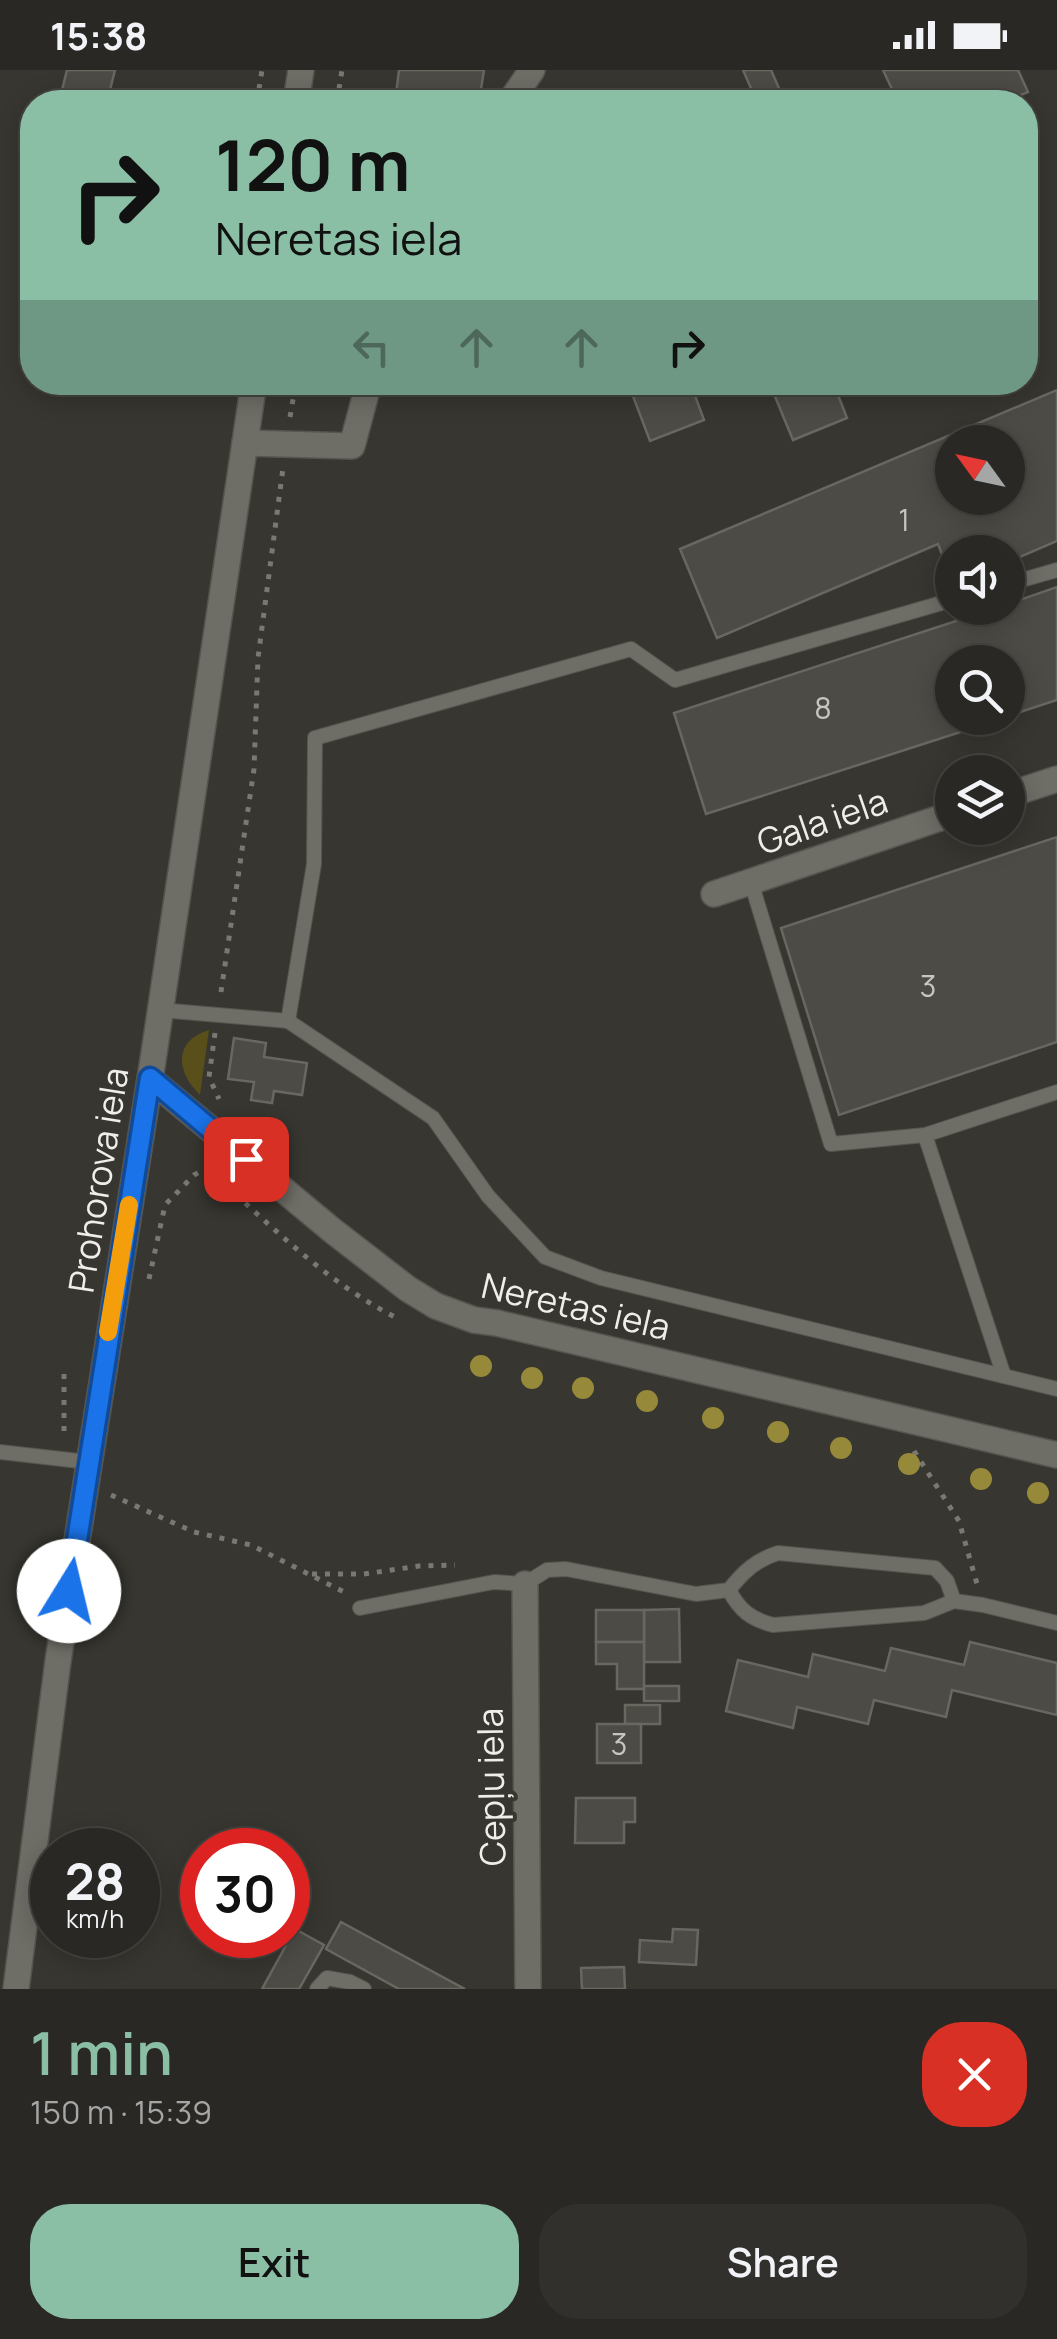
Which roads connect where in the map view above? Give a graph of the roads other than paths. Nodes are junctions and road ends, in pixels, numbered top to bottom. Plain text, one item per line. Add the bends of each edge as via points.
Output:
1 (252, 395) edge
2 (366, 395) edge
3 (245, 443) junction
4 (1057, 570) edge
5 (1025, 579) edge
6 (935, 605) edge
7 (1057, 779) edge
8 (1025, 789) edge
9 (935, 820) edge
10 (751, 882) junction
11 (714, 894) dead end
12 (160, 1010) junction
13 (288, 1020) junction
14 (150, 1078) junction
15 (1057, 1092) edge
16 (926, 1134) junction
17 (1004, 1376) junction
18 (1057, 1389) edge
19 (0, 1452) edge
20 (1057, 1455) edge
21 (86, 1474) junction
22 (525, 1584) junction
23 (729, 1590) junction
24 (954, 1601) junction
25 (360, 1608) road end
26 (1057, 1623) edge
27 (16, 1989) edge
28 (318, 1989) edge
29 (364, 1989) edge
30 (528, 1989) edge

1 - 3 street, Prohorova iela
2 - 3 street via 352,446
3 - 12 street, Prohorova iela
4 - 5 lane
6 - 13 lane via 675,680 631,648 314,738 314,864
7 - 8 street
9 - 10 street, Gala iela
10 - 11 street, Gala iela
10 - 16 lane via 831,1144
12 - 13 lane
12 - 14 street, Prohorova iela
13 - 17 lane via 433,1118 488,1196 545,1257 601,1278
14 - 20 street, Neretas iela via 332,1231 436,1306
14 - 21 street, Prohorova iela
15 - 16 lane
16 - 17 lane
17 - 18 lane
19 - 21 lane via 59,1459
21 - 27 street, Prohorova iela
22 - 23 lane via 547,1570 566,1569 696,1594
22 - 25 lane via 494,1582
22 - 30 street, Cepļu iela
23 - 24 lane via 754,1620 773,1625 924,1612
23 - 24 lane via 743,1571 778,1553 934,1568
24 - 26 lane
28 - 29 lane via 327,1978

